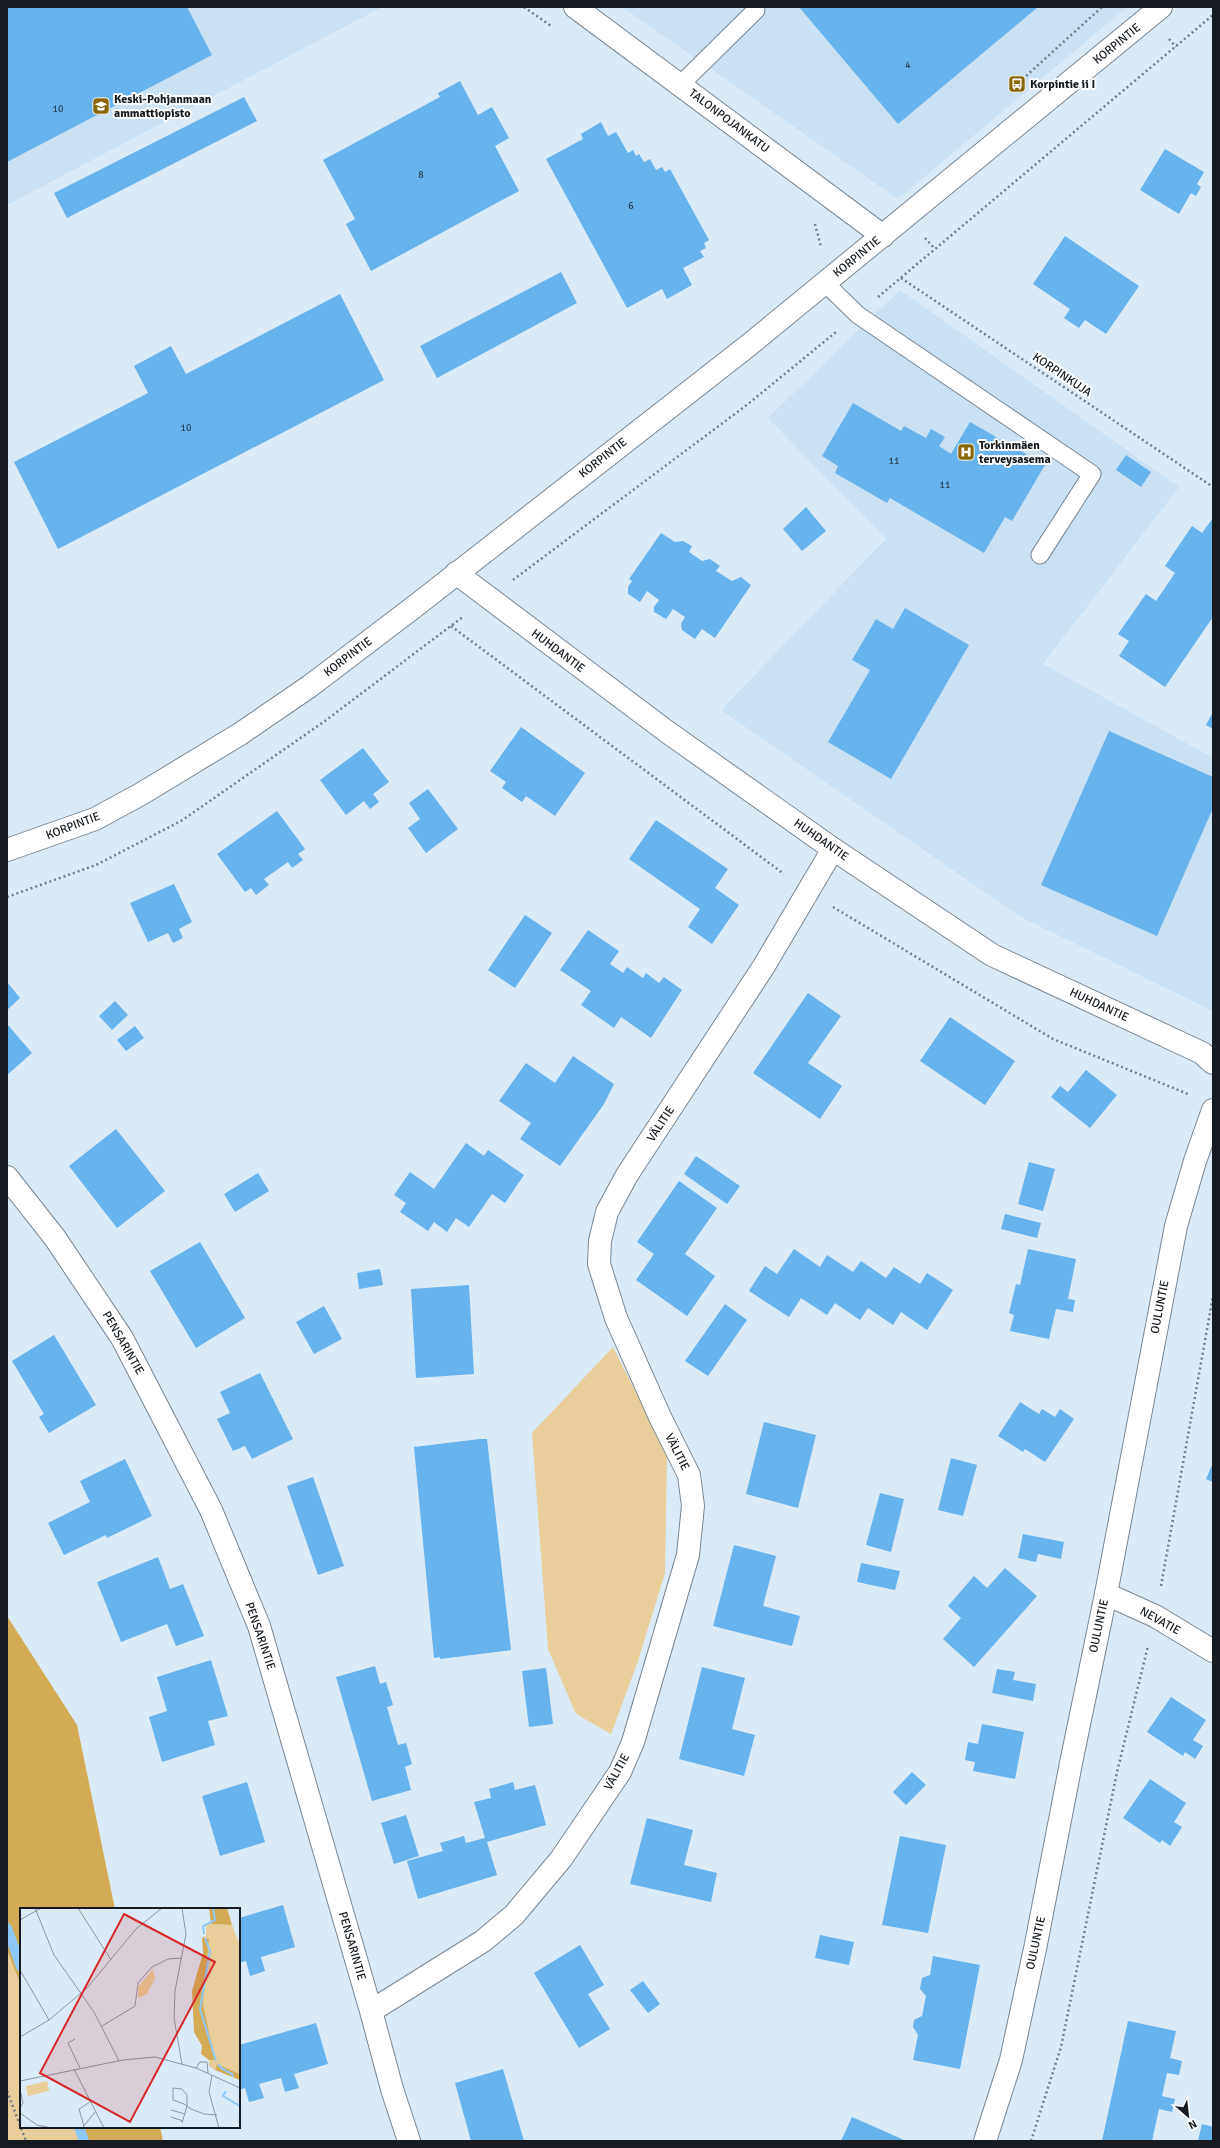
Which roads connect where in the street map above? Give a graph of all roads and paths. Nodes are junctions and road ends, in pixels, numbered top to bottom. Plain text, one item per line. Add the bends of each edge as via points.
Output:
1 (574, 7) edge
2 (1102, 7) edge
3 (1161, 7) edge
4 (756, 10) dead end
5 (1213, 15) edge
6 (680, 85) junction
7 (1011, 89) dead end
8 (883, 236) junction
9 (901, 278) junction
10 (825, 283) junction
11 (858, 315) junction
12 (1213, 487) edge
13 (1040, 555) dead end
14 (456, 573) junction
15 (487, 598) junction
16 (833, 849) junction
17 (7, 850) edge
18 (7, 898) edge
19 (1213, 1063) edge
20 (1213, 1110) edge
21 (7, 1177) edge
22 (1213, 1296) edge
23 (1106, 1594) junction
24 (1155, 1616) junction
25 (1213, 1651) edge
26 (371, 2011) junction
27 (7, 2091) edge
28 (20, 2125) edge
29 (21, 2128) edge
30 (26, 2141) edge
31 (409, 2141) edge
32 (985, 2141) edge
33 (1031, 2141) edge

1 - 6 street, TALONPOJANKATU
2 - 7 path
3 - 8 street, KORPINTIE
4 - 6 lane
5 - 9 path
6 - 8 street, TALONPOJANKATU
8 - 10 street, KORPINTIE
9 - 11 path
9 - 12 path, KORPINKUJA
10 - 11 lane
10 - 14 street, KORPINTIE
11 - 13 lane via 1092,474
11 - 15 path via 748,404
14 - 15 street, HUHDANTIE
14 - 17 street, KORPINTIE via 310,686 240,734 95,820
15 - 16 street, HUHDANTIE via 666,731
15 - 18 path via 324,721 181,821 96,865
16 - 19 street, HUHDANTIE via 992,955 1202,1053
16 - 26 street, VÄLITIE via 764,966 627,1175 607,1212 600,1241 599,1264 616,1318 689,1475 693,1506 688,1555 633,1742 620,1772 561,1859 514,1915 483,1941
20 - 23 street, OULUNTIE via 1176,1226
21 - 26 street, PENSARINTIE via 55,1238 122,1338 211,1510 259,1626
22 - 24 path
23 - 24 street, NEVATIE
23 - 32 street, OULUNTIE via 1031,1967 1010,2060
24 - 25 street, NEVATIE
24 - 33 path via 1117,1772 1061,2047
26 - 31 street, PENSARINTIE
27 - 28 path
29 - 30 path

